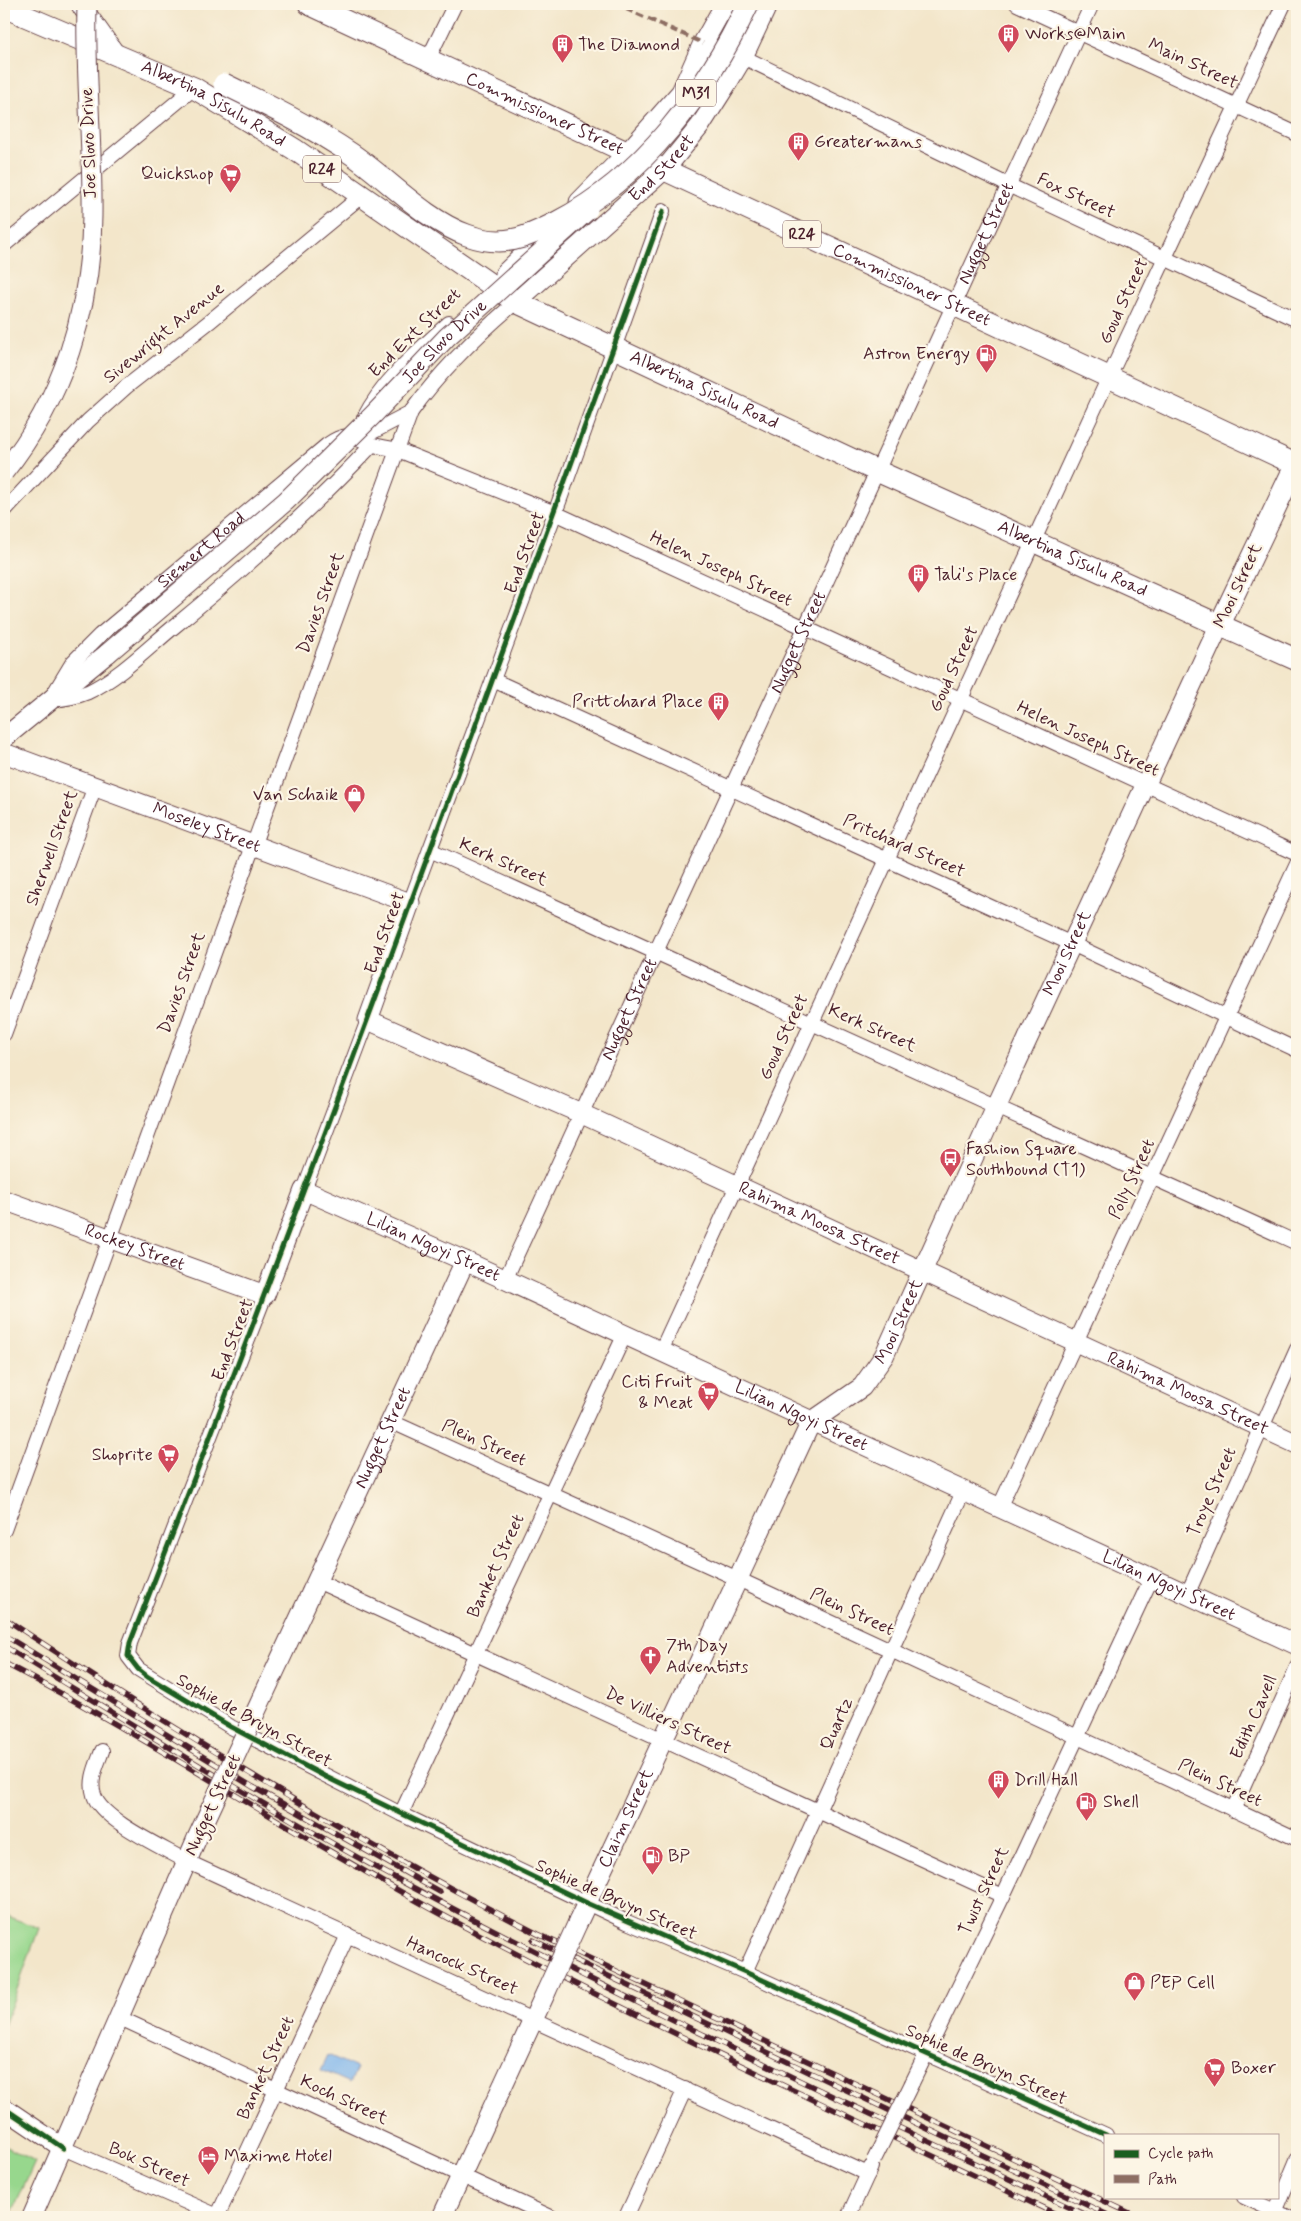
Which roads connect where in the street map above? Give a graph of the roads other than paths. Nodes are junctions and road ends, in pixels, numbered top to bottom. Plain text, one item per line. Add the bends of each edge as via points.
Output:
1 (80, 4) edge
2 (87, 4) edge
3 (309, 4) edge
4 (455, 4) edge
5 (725, 4) edge
6 (748, 4) edge
7 (768, 4) edge
8 (1017, 4) edge
9 (1092, 4) edge
10 (1284, 4) edge
11 (4, 7) edge
12 (1079, 32) junction
13 (703, 43) junction
14 (116, 55) junction
15 (743, 57) junction
16 (428, 59) junction
17 (194, 88) junction
18 (1236, 105) junction
19 (1297, 134) edge
20 (629, 162) junction
21 (665, 169) junction
22 (1008, 185) junction
23 (360, 197) junction
24 (663, 211) dead end
25 (4, 246) edge
26 (1165, 258) junction
27 (492, 286) junction
28 (516, 302) junction
29 (953, 305) junction
30 (1297, 320) edge
31 (613, 348) junction
32 (1109, 377) junction
33 (411, 412) junction
34 (362, 440) junction
35 (398, 450) junction
36 (1297, 464) edge
37 (877, 471) junction
38 (4, 472) edge
39 (4, 511) edge
40 (555, 512) junction
41 (1034, 541) junction
42 (1220, 624) junction
43 (805, 628) junction
44 (108, 653) joint
45 (1297, 660) edge
46 (493, 680) junction
47 (51, 700) junction
48 (960, 701) junction
49 (4, 738) edge
50 (4, 753) edge
51 (95, 786) junction
52 (1146, 786) junction
53 (730, 789) junction
54 (252, 845) junction
55 (430, 850) junction
56 (1297, 854) edge
57 (887, 859) junction
58 (1297, 864) edge
59 (410, 903) junction
60 (1072, 944) junction
61 (656, 951) junction
62 (1227, 1018) junction
63 (368, 1020) junction
64 (812, 1021) junction
65 (4, 1034) edge
66 (1297, 1050) edge
67 (997, 1105) junction
68 (582, 1114) junction
69 (1154, 1177) junction
70 (737, 1185) junction
71 (304, 1190) junction
72 (4, 1200) edge
73 (110, 1238) junction
74 (1297, 1243) edge
75 (465, 1261) junction
76 (921, 1271) junction
77 (506, 1280) junction
78 (265, 1295) junction
79 (625, 1334) junction
80 (1076, 1342) junction
81 (1297, 1349) edge
82 (661, 1351) junction
83 (390, 1421) junction
84 (812, 1422) junction
85 (1261, 1427) junction
86 (1297, 1444) edge
87 (963, 1492) junction
88 (550, 1494) junction
89 (999, 1508) junction
90 (4, 1530) edge
91 (1150, 1579) junction
92 (738, 1580) junction
93 (314, 1586) junction
94 (1187, 1595) junction
95 (1297, 1645) edge
96 (891, 1650) junction
97 (476, 1654) junction
98 (131, 1661) joint
99 (1297, 1667) edge
100 (1076, 1737) junction
101 (663, 1740) junction
102 (102, 1751) dead end
103 (1233, 1810) junction
104 (818, 1811) junction
105 (401, 1814) junction
106 (1297, 1839) edge
107 (186, 1861) junction
108 (1003, 1896) junction
109 (587, 1904) junction
110 (348, 1935) junction
111 (745, 1972) junction
112 (120, 2018) junction
113 (533, 2019) junction
114 (927, 2053) junction
115 (276, 2089) junction
116 (686, 2089) junction
117 (4, 2108) edge
118 (1104, 2134) edge
119 (63, 2148) junction
120 (1297, 2160) edge
121 (868, 2174) junction
122 (461, 2176) junction
123 (1246, 2198) edge
124 (1279, 2215) edge
125 (32, 2217) edge
126 (218, 2217) edge
127 (442, 2217) edge
128 (551, 2217) edge
129 (626, 2217) edge
130 (848, 2217) edge

1 - 14 street
2 - 38 street, Joe Slovo Drive, bridge via 92,215 86,289 78,327 57,387 39,423
3 - 16 main road, Commissioner Street / R24
4 - 16 street
5 - 13 street, End Street
6 - 20 main road, Joe Slovo Drive / M31, bridge via 692,99 650,152
7 - 15 street, End Street
8 - 12 street, Main Street
9 - 12 street, Nugget Street
10 - 18 street, Goud Street
11 - 14 main road, Albertina Sisulu Road / R24
12 - 18 street, Main Street
12 - 22 street, Nugget Street
13 - 15 street, Fox Street
13 - 20 street, End Street via 681,92
14 - 17 main road, Albertina Sisulu Road / R24
15 - 21 street, End Street via 700,126
15 - 22 street, Fox Street
16 - 20 main road, Commissioner Street / R24
17 - 20 main road, bridge via 206,81 224,84 321,133 447,226 483,240 520,240 535,233 588,204
17 - 23 main road, Albertina Sisulu Road / R24 via 294,150
17 - 25 street
18 - 19 street, Main Street
18 - 26 street, Goud Street
20 - 21 main road, Commissioner Street / R24
20 - 27 street, End Street
20 - 44 street, Joe Slovo Drive / M31, bridge via 447,337 286,501
21 - 28 street, End Street
21 - 29 main road, Commissioner Street / R24
22 - 26 street, Fox Street
22 - 29 street, Nugget Street
23 - 27 main road, Albertina Sisulu Road / R24
23 - 39 street, Sivewright Avenue via 126,387 88,421
24 - 31 street, End Street
26 - 30 street, Fox Street
26 - 32 street, Goud Street
27 - 28 main road, Albertina Sisulu Road / R24
27 - 34 street, End Ext Street via 390,380 372,402
28 - 31 main road, Albertina Sisulu Road / R24
28 - 33 street, Joe Slovo Drive via 455,358
29 - 32 main road, Commissioner Street / R24
29 - 37 street, Nugget Street
31 - 37 main road, Albertina Sisulu Road / R24
31 - 40 street, End Street
32 - 36 main road, Commissioner Street / R24
32 - 41 street, Goud Street
33 - 34 street
33 - 35 street, Joe Slovo Drive
34 - 35 street, Siemert Road
34 - 47 street via 314,505 242,570 120,671 90,691 72,698
34 - 47 street, Siemert Road via 343,436 327,445 100,635 72,662
35 - 40 street, Helen Joseph Street
35 - 54 street, Davies Street
36 - 42 main road, Mooi Street
37 - 41 main road, Albertina Sisulu Road / R24
37 - 43 street, Nugget Street
40 - 43 street, Helen Joseph Street
40 - 46 street, End Street
41 - 42 main road, Albertina Sisulu Road / R24
41 - 48 street, Goud Street
42 - 45 main road, Albertina Sisulu Road / R24
42 - 52 street, Mooi Street
43 - 48 street, Helen Joseph Street
43 - 53 street, Nugget Street
44 - 47 street, Siemert Road / M31
46 - 53 street, Pritchard Street
46 - 55 street, End Street
47 - 49 street, Siemert Road / M31
48 - 52 street, Helen Joseph Street
48 - 57 street, Goud Street
50 - 51 street, Moseley Street
51 - 54 street, Moseley Street
51 - 65 street, Sherwell Street
52 - 56 street, Helen Joseph Street
52 - 60 street, Mooi Street
53 - 57 street, Pritchard Street
53 - 61 street, Nugget Street
54 - 59 street, Moseley Street
54 - 73 street, Davies Street
55 - 59 street, End Street
55 - 61 street, Kerk Street
57 - 60 street, Pritchard Street
57 - 64 street, Goud Street
58 - 62 street, Polly Street
59 - 63 street, End Street
60 - 62 street, Pritchard Street
60 - 67 street, Mooi Street
61 - 64 street, Kerk Street
61 - 68 street, Nugget Street
62 - 66 street, Pritchard Street
62 - 69 street, Polly Street
63 - 68 street, Rahima Moosa Street
63 - 71 street, End Street
64 - 67 street, Kerk Street
64 - 70 street, Goud Street
67 - 69 street, Kerk Street
67 - 76 street, Mooi Street
68 - 70 street, Rahima Moosa Street
68 - 77 street, Nugget Street
69 - 74 street, Kerk Street
69 - 80 street, Polly Street
70 - 76 street, Rahima Moosa Street
70 - 82 street, Goud Street
71 - 75 street, Lilian Ngoyi Street
71 - 78 street, End Street
72 - 73 street, Rockey Street
73 - 78 street, Rockey Street
73 - 90 street, Davies Street
75 - 77 street, Lilian Ngoyi Street
75 - 83 street, Nugget Street
76 - 80 street, Rahima Moosa Street
76 - 84 street, Mooi Street via 884,1356 862,1387
77 - 79 street, Lilian Ngoyi Street
78 - 98 street, End Street via 130,1643 128,1656
79 - 82 street, Lilian Ngoyi Street
79 - 88 street, Banket Street
80 - 85 street, Rahima Moosa Street
80 - 89 street, Polly Street
81 - 85 street, Troye Street
82 - 84 street, Lilian Ngoyi Street
83 - 88 street, Plein Street
83 - 93 street, Nugget Street
84 - 87 street, Lilian Ngoyi Street
84 - 92 street, Claim Street
85 - 86 street, Rahima Moosa Street
85 - 94 street, Troye Street
87 - 89 street, Lilian Ngoyi Street
87 - 96 street, Quartz
88 - 92 street, Plein Street
88 - 97 street, Banket Street
89 - 91 street, Lilian Ngoyi Street
91 - 94 street, Lilian Ngoyi Street
91 - 100 street, Twist Street
92 - 96 street, Plein Street
92 - 101 street, Claim Street
93 - 97 street, De Villiers Street
93 - 107 street, Nugget Street, bridge
94 - 95 street, Lilian Ngoyi Street
96 - 100 street, Plein Street
96 - 104 street, Quartz
97 - 101 street, De Villiers Street
97 - 105 street, Banket Street
98 - 105 street, Sophie de Bruyn Street via 148,1677 231,1727
99 - 103 street, Edith Cavell
100 - 103 street, Plein Street
100 - 108 street, Twist Street
101 - 104 street, De Villiers Street
101 - 109 street, Claim Street
102 - 107 street, Hancock Street via 92,1782 97,1803 123,1824
103 - 106 street, Plein Street
104 - 108 street, De Villiers Street
104 - 111 street, Quartz
105 - 109 street, Sophie de Bruyn Street
107 - 110 street, Hancock Street
107 - 112 street, Nugget Street
108 - 114 street, Twist Street
109 - 111 street, Sophie de Bruyn Street
109 - 113 street, Claim Street, bridge
110 - 113 street, Hancock Street
110 - 115 street, Banket Street
111 - 114 street, Sophie de Bruyn Street
112 - 115 street, Koch Street
112 - 119 street, Nugget Street
113 - 116 street, Hancock Street
113 - 122 street, Claim Street
114 - 118 street, Sophie de Bruyn Street
114 - 121 street, Twist Street, bridge
115 - 122 street, Koch Street
115 - 126 street, Banket Street
116 - 121 street, Hancock Street
116 - 129 street
117 - 119 street
119 - 125 street, Nugget Street
119 - 126 street, Bok Street
120 - 124 street
121 - 130 street, Twist Street
122 - 127 street, Claim Street
122 - 128 street, Koch Street
123 - 124 street

